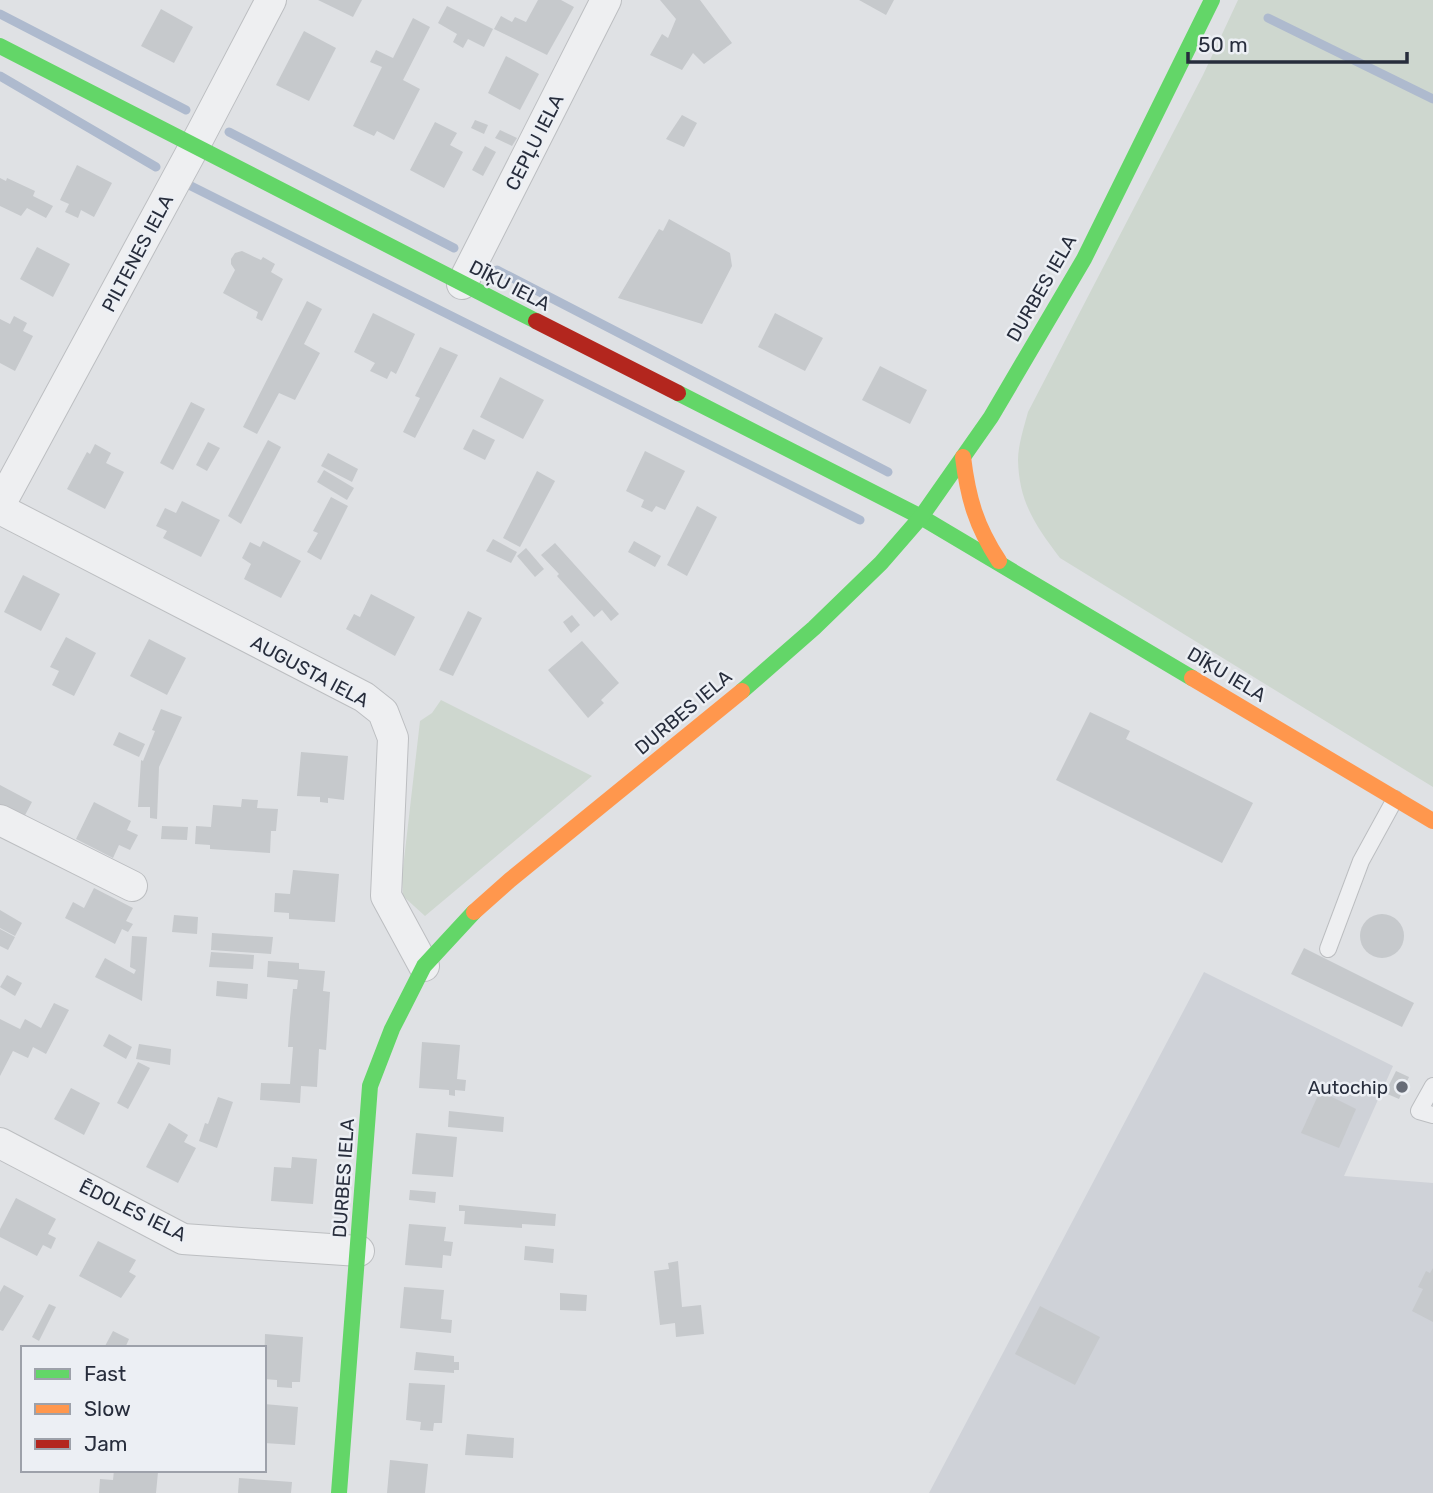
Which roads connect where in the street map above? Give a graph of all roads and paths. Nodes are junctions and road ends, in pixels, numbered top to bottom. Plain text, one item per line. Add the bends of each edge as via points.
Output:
1 (271, 0) edge
2 (606, 0) edge
3 (1212, 0) edge
4 (0, 46) edge
5 (194, 147) junction
6 (462, 284) junction
7 (963, 457) junction
8 (0, 507) edge
9 (921, 517) junction
10 (1000, 562) junction
11 (1395, 799) junction
12 (0, 821) edge
13 (1433, 821) edge
14 (132, 886) dead end
15 (1328, 949) dead end
16 (424, 966) junction
17 (1433, 1086) edge
18 (1433, 1115) edge
19 (0, 1143) edge
20 (359, 1251) junction
21 (339, 1493) edge

1 - 5 street, PILTENES IELA
2 - 6 street, CEPĻU IELA
3 - 7 main road, DURBES IELA via 1084,259
4 - 5 main road, DĪĶU IELA
5 - 6 main road, DĪĶU IELA
5 - 8 street, PILTENES IELA
6 - 9 main road, DĪĶU IELA
7 - 9 main road, DURBES IELA
7 - 10 main road, DĪĶU IELA via 970,506 980,533
8 - 16 street, AUGUSTA IELA via 363,697 383,712 393,738 386,896
9 - 10 main road, DĪĶU IELA
9 - 16 main road, DURBES IELA via 814,628 510,880 464,921
10 - 11 main road, DĪĶU IELA
11 - 13 main road, DĪĶU IELA
11 - 15 lane via 1361,861
12 - 14 street
16 - 20 main road, DURBES IELA via 391,1029 370,1086
17 - 18 lane via 1419,1111
19 - 20 street, ĒDOLES IELA via 183,1239
20 - 21 main road, DURBES IELA

